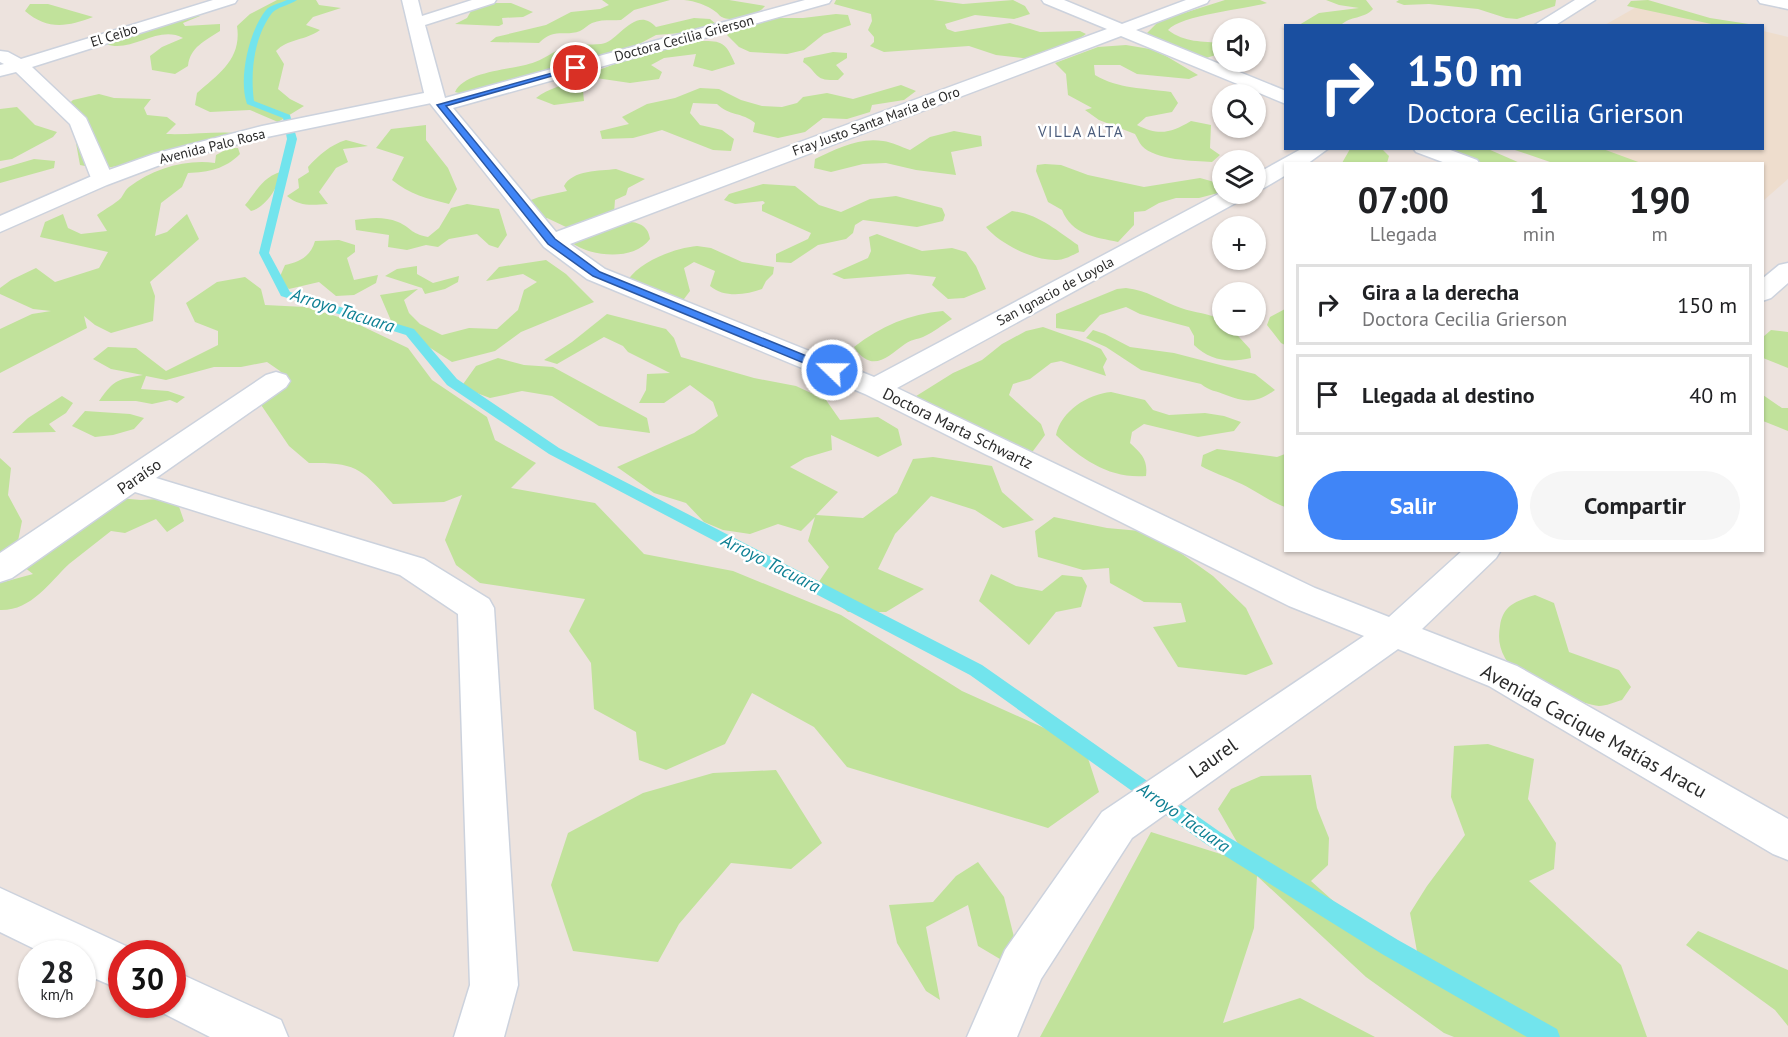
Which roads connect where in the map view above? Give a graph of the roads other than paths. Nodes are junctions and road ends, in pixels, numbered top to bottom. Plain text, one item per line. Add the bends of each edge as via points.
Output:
1 (229, 0) edge
2 (410, 0) edge
3 (488, 0) edge
4 (824, 0) edge
5 (1050, 0) edge
6 (1201, 0) edge
7 (1587, 0) edge
8 (1766, 0) edge
9 (1788, 4) edge
10 (415, 23) junction
11 (1545, 24) edge
12 (1120, 30) junction
13 (0, 56) edge
14 (19, 65) junction
15 (0, 71) edge
16 (1284, 97) edge
17 (437, 101) junction
18 (1315, 150) edge
19 (1429, 150) edge
20 (1294, 162) edge
21 (1464, 162) edge
22 (1284, 167) edge
23 (1266, 177) edge
24 (102, 178) junction
25 (1216, 204) edge
26 (0, 225) edge
27 (552, 242) junction
28 (1782, 264) edge
29 (1764, 290) edge
30 (276, 381) dead end
31 (875, 388) junction
32 (132, 481) junction
33 (1482, 552) edge
34 (0, 570) edge
35 (1395, 633) junction
36 (1788, 841) edge
37 (0, 909) edge
38 (108, 961) edge
39 (186, 1000) edge
40 (263, 1037) edge
41 (479, 1037) edge
42 (992, 1037) edge

1 - 14 street, El Ceibo
2 - 10 street, Doctora Marta Schwartz
3 - 10 street
4 - 17 street, Doctora Cecilia Grierson
5 - 12 street
6 - 12 street, Fray Justo Santa María de Oro
7 - 11 street
8 - 9 street
10 - 17 street, Doctora Marta Schwartz
12 - 16 street
12 - 27 street, Fray Justo Santa María de Oro
13 - 14 street
14 - 15 street, El Ceibo
14 - 24 street via 80,122
17 - 24 street, Avenida Palo Rosa via 264,133 161,158
17 - 27 street, Doctora Marta Schwartz
18 - 20 street
19 - 21 street
22 - 23 street
24 - 26 street, Avenida Palo Rosa
25 - 31 street, San Ignacio de Loyola
27 - 31 street, Doctora Marta Schwartz via 597,274
28 - 29 street
30 - 32 street, Paraíso
31 - 35 street, Doctora Marta Schwartz via 1302,597
32 - 34 street, Paraíso
32 - 41 street via 412,567 476,608 494,985
33 - 35 street, Laurel
35 - 36 street, Avenida Cacique Matías Aracu via 1503,676
35 - 42 street, Laurel via 1118,825 1022,966
37 - 38 street
39 - 40 street

